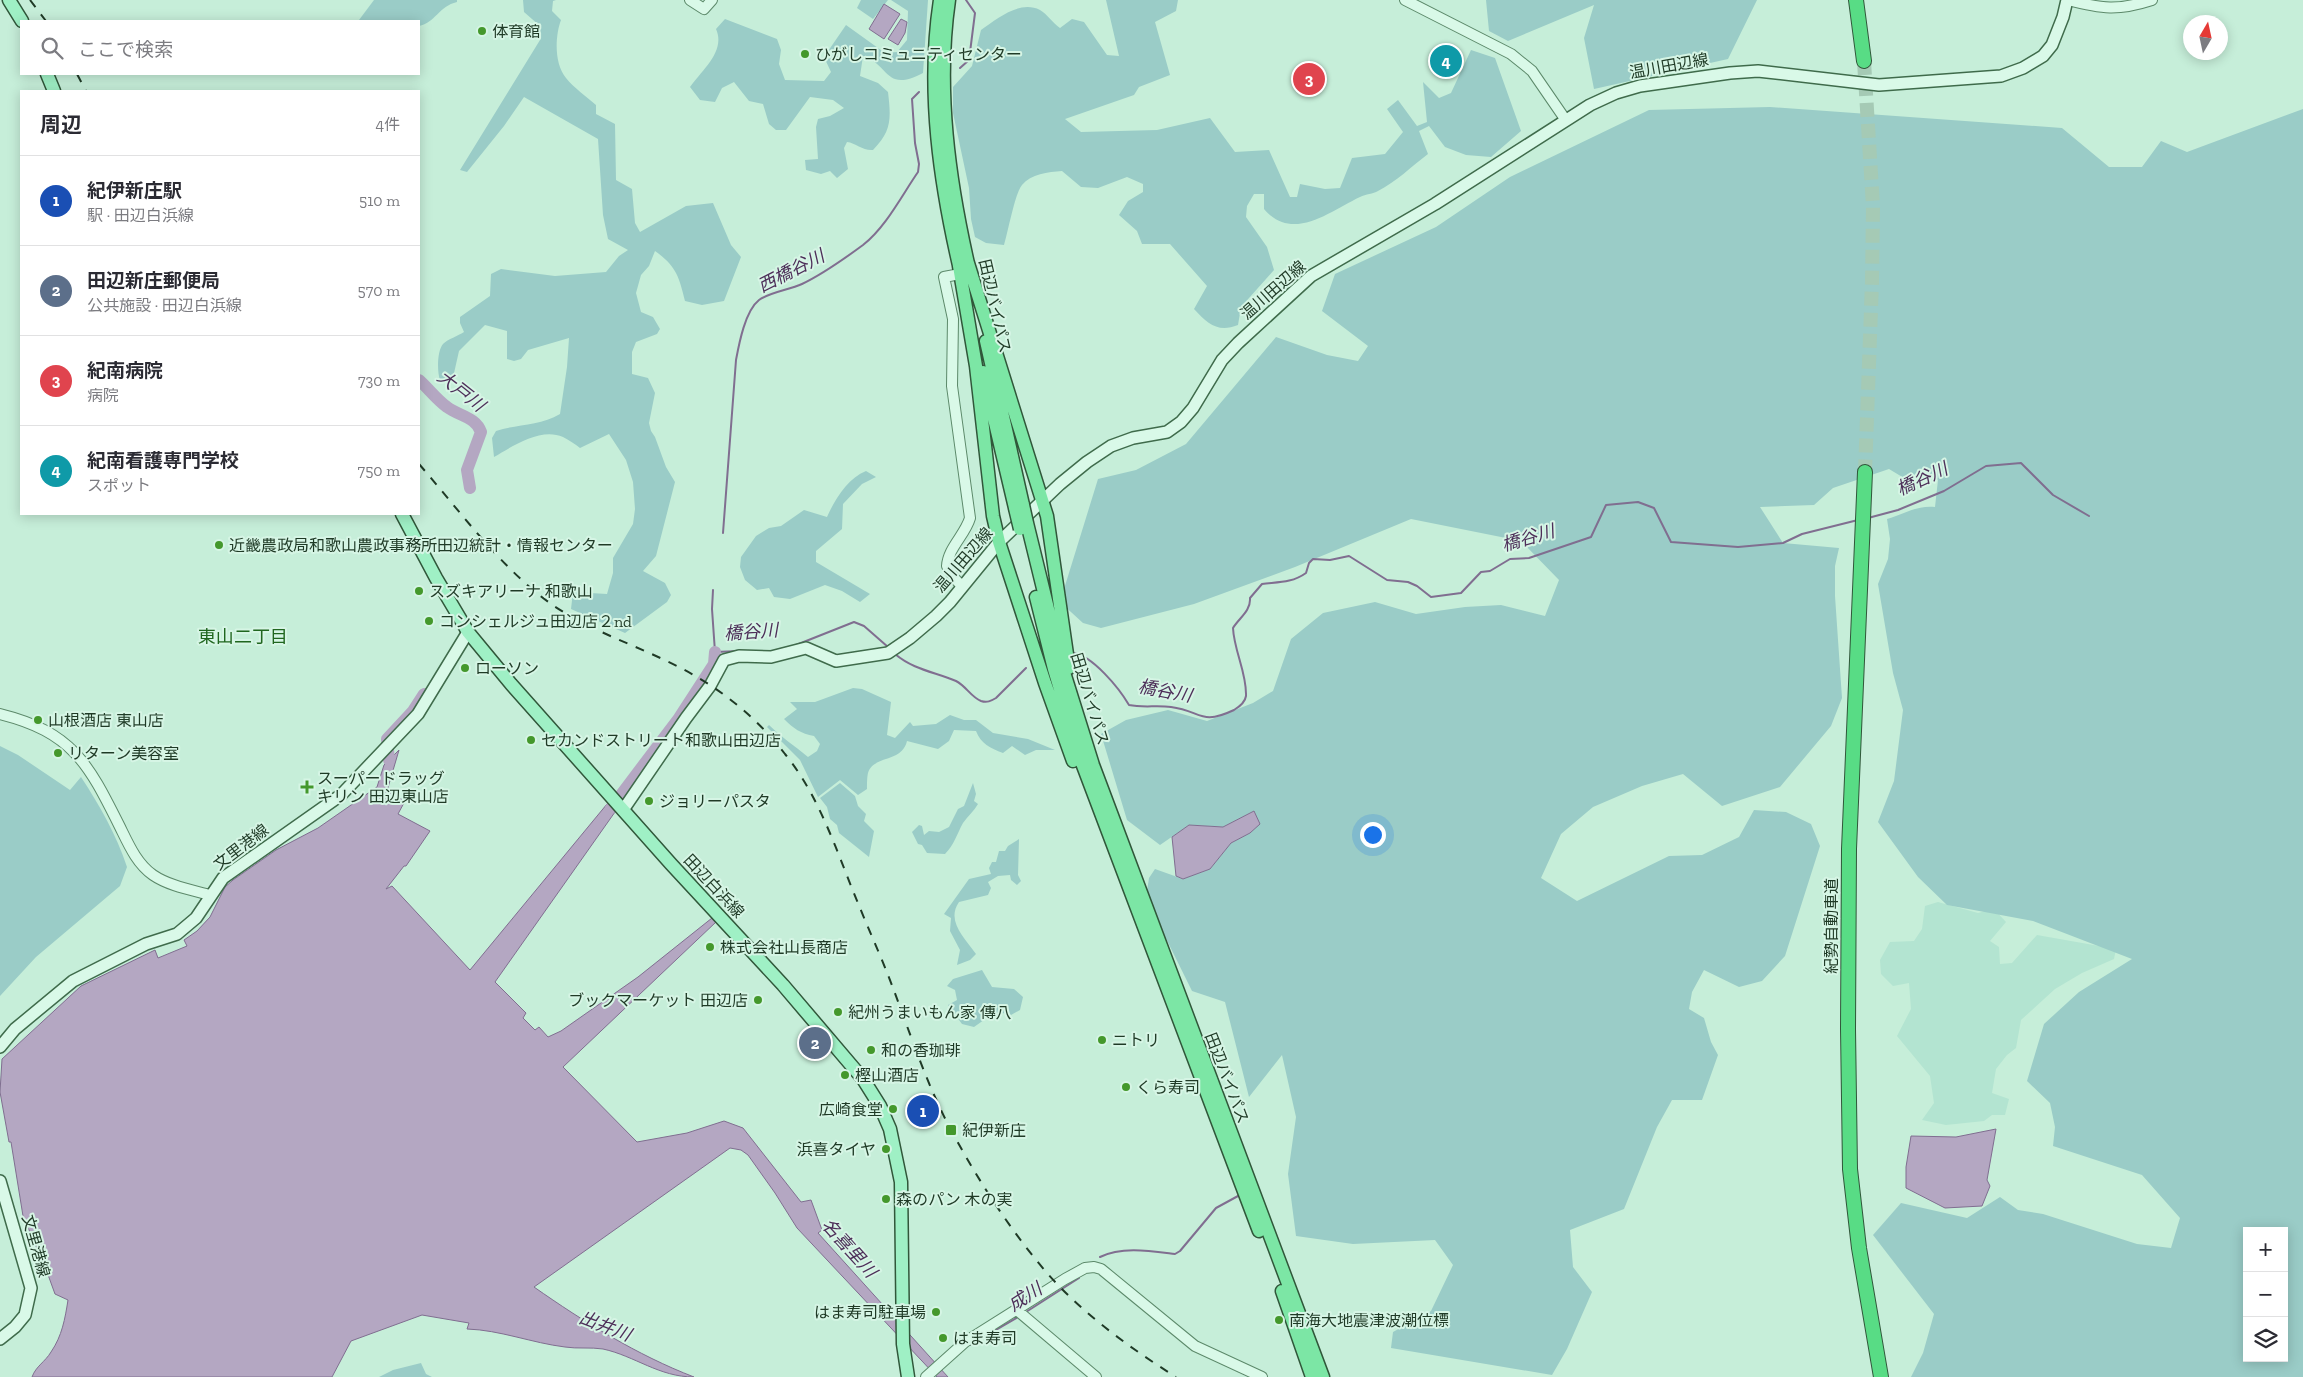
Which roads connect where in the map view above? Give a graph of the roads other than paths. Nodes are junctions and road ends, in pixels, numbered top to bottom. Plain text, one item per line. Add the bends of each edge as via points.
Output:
1 (9, 0) edge
2 (690, 0) edge
3 (712, 0) edge
4 (940, 0) edge
5 (949, 0) edge
6 (1405, 0) edge
7 (1856, 0) edge
8 (2068, 0) edge
9 (2152, 0) edge
10 (21, 20) edge
11 (1864, 61) tunnel mouth
12 (46, 75) edge
13 (54, 90) edge
14 (1566, 119) junction
15 (962, 267) junction
16 (1865, 472) tunnel mouth
17 (1042, 503) junction
18 (403, 515) edge
19 (1024, 526) junction
20 (999, 542) junction
21 (962, 586) junction
22 (468, 632) junction
23 (0, 714) edge
24 (1093, 766) junction
25 (622, 808) junction
26 (1109, 837) junction
27 (210, 895) junction
28 (0, 1047) edge
29 (0, 1181) edge
30 (1288, 1294) junction
31 (1018, 1311) junction
32 (0, 1339) edge
33 (927, 1376) edge
34 (908, 1377) edge
35 (1096, 1377) edge
36 (1262, 1377) edge
37 (1312, 1377) edge
38 (1323, 1377) edge
39 (1881, 1377) edge

1 - 10 main road
2 - 3 street via 704,9
4 - 15 highway, 田辺バイパス via 937,134 944,190
5 - 15 highway, 田辺バイパス via 945,43 947,135
6 - 14 street via 1511,54 1532,71
7 - 11 highway
8 - 9 street via 2098,8 2129,8
8 - 14 main road, 温川田辺線 via 2058,33 2043,56 2001,76 1879,85 1758,71 1730,73 1640,86 1616,93
12 - 13 main road
14 - 17 main road, 温川田辺線 via 1435,204 1311,276 1238,342 1222,360 1181,422 1167,432 1111,446 1060,484
15 - 17 highway
15 - 19 highway, 田辺バイパス, bridge
15 - 20 highway
15 - 21 street via 944,278 953,318 952,386 970,518 947,566
16 - 39 highway, 紀勢自動車道 via 1849,849 1850,1169 1859,1248
17 - 20 main road, 温川田辺線
17 - 24 highway via 1050,530 1070,672
18 - 22 main road, 田辺白浜線
19 - 24 highway, 田辺バイパス
19 - 26 highway, 田辺バイパス via 1054,669 1082,763
20 - 21 main road, 温川田辺線
20 - 26 highway via 1075,765
21 - 25 main road, 温川田辺線 via 936,616 892,650 836,661 806,648 770,657 738,656 724,660 710,686
22 - 25 main road, 田辺白浜線
22 - 27 main road, 文里港線 via 418,714 341,795 223,878
23 - 27 street via 34,724 59,738 78,754 96,779 136,859 153,875
24 - 30 highway, 田辺バイパス
25 - 34 main road, 田辺白浜線 via 846,1058 880,1106 890,1129 900,1182 903,1344
26 - 30 highway, 田辺バイパス
27 - 28 main road, 文里港線 via 196,918 178,934 146,944 73,981 15,1029
29 - 32 main road, 文里港線 via 31,1288 25,1315
30 - 37 highway, 田辺バイパス
30 - 38 highway, 田辺バイパス
31 - 33 street via 965,1342
31 - 35 street
31 - 36 street via 1085,1268 1094,1267 1101,1269 1195,1346

